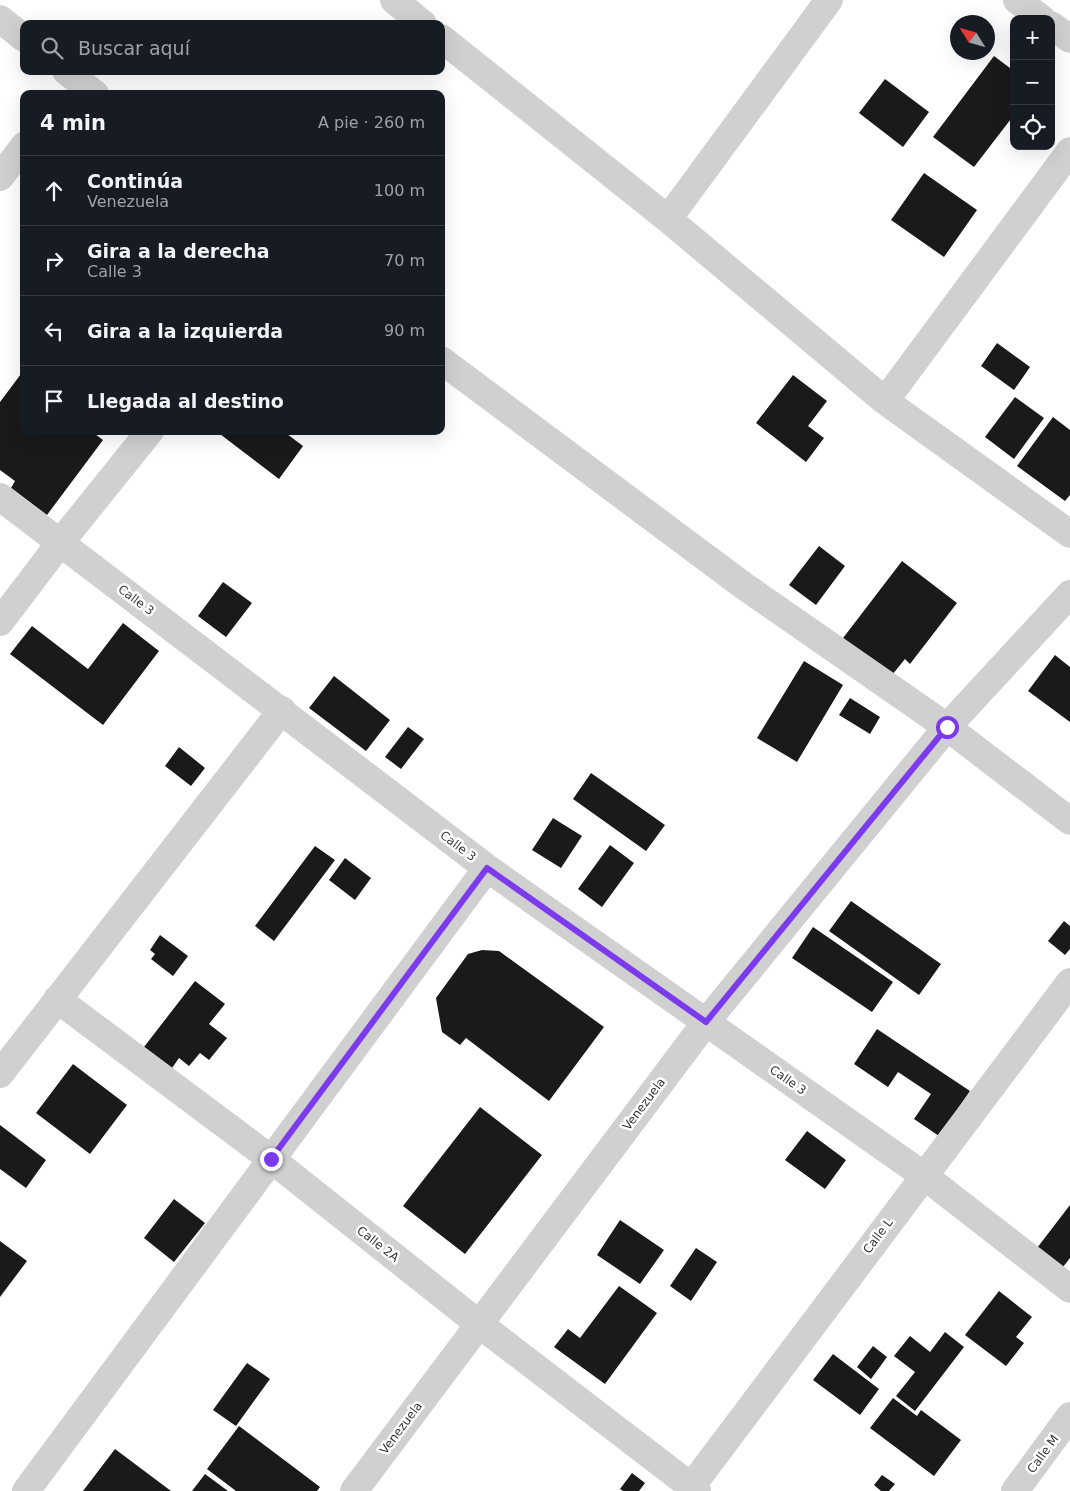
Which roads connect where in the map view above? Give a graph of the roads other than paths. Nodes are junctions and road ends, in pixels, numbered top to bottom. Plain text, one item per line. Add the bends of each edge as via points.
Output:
1 (394, 0) edge
2 (829, 0) edge
3 (1017, 0) edge
4 (1037, 15) edge
5 (0, 19) edge
6 (418, 20) edge
7 (1055, 28) edge
8 (20, 35) edge
9 (1070, 39) edge
10 (445, 41) edge
11 (20, 151) edge
12 (1070, 151) edge
13 (0, 177) edge
14 (668, 219) junction
15 (445, 363) edge
16 (886, 401) junction
17 (147, 435) edge
18 (0, 497) edge
19 (1070, 534) edge
20 (60, 543) junction
21 (1070, 594) edge
22 (0, 622) edge
23 (282, 710) junction
24 (947, 727) junction
25 (1070, 821) edge
26 (487, 868) junction
27 (1070, 982) edge
28 (57, 1000) junction
29 (706, 1022) junction
30 (0, 1074) edge
31 (271, 1159) junction
32 (924, 1175) junction
33 (1070, 1289) edge
34 (479, 1324) junction
35 (1070, 1416) edge
36 (692, 1489) edge
37 (26, 1491) edge
38 (354, 1491) edge
39 (1015, 1491) edge

1 - 6 street
2 - 14 street
3 - 4 street
5 - 8 street
7 - 9 street
10 - 14 street
11 - 13 street
12 - 16 street
14 - 16 street
15 - 24 street via 744,586
16 - 19 street
17 - 20 street
18 - 20 street, Calle 3
20 - 22 street
20 - 23 street, Calle 3
21 - 24 street, Venezuela
23 - 26 street, Calle 3
23 - 28 street
24 - 25 street
24 - 29 street, Venezuela
26 - 29 street, Calle 3
26 - 31 street
27 - 32 street, Calle L
28 - 30 street
28 - 31 street, Calle 2A
29 - 32 street, Calle 3
29 - 34 street, Venezuela
31 - 34 street, Calle 2A
31 - 37 street
32 - 33 street, Calle 3
32 - 36 street, Calle L
34 - 36 street, Calle 2A
34 - 38 street, Venezuela
35 - 39 street, Calle M

